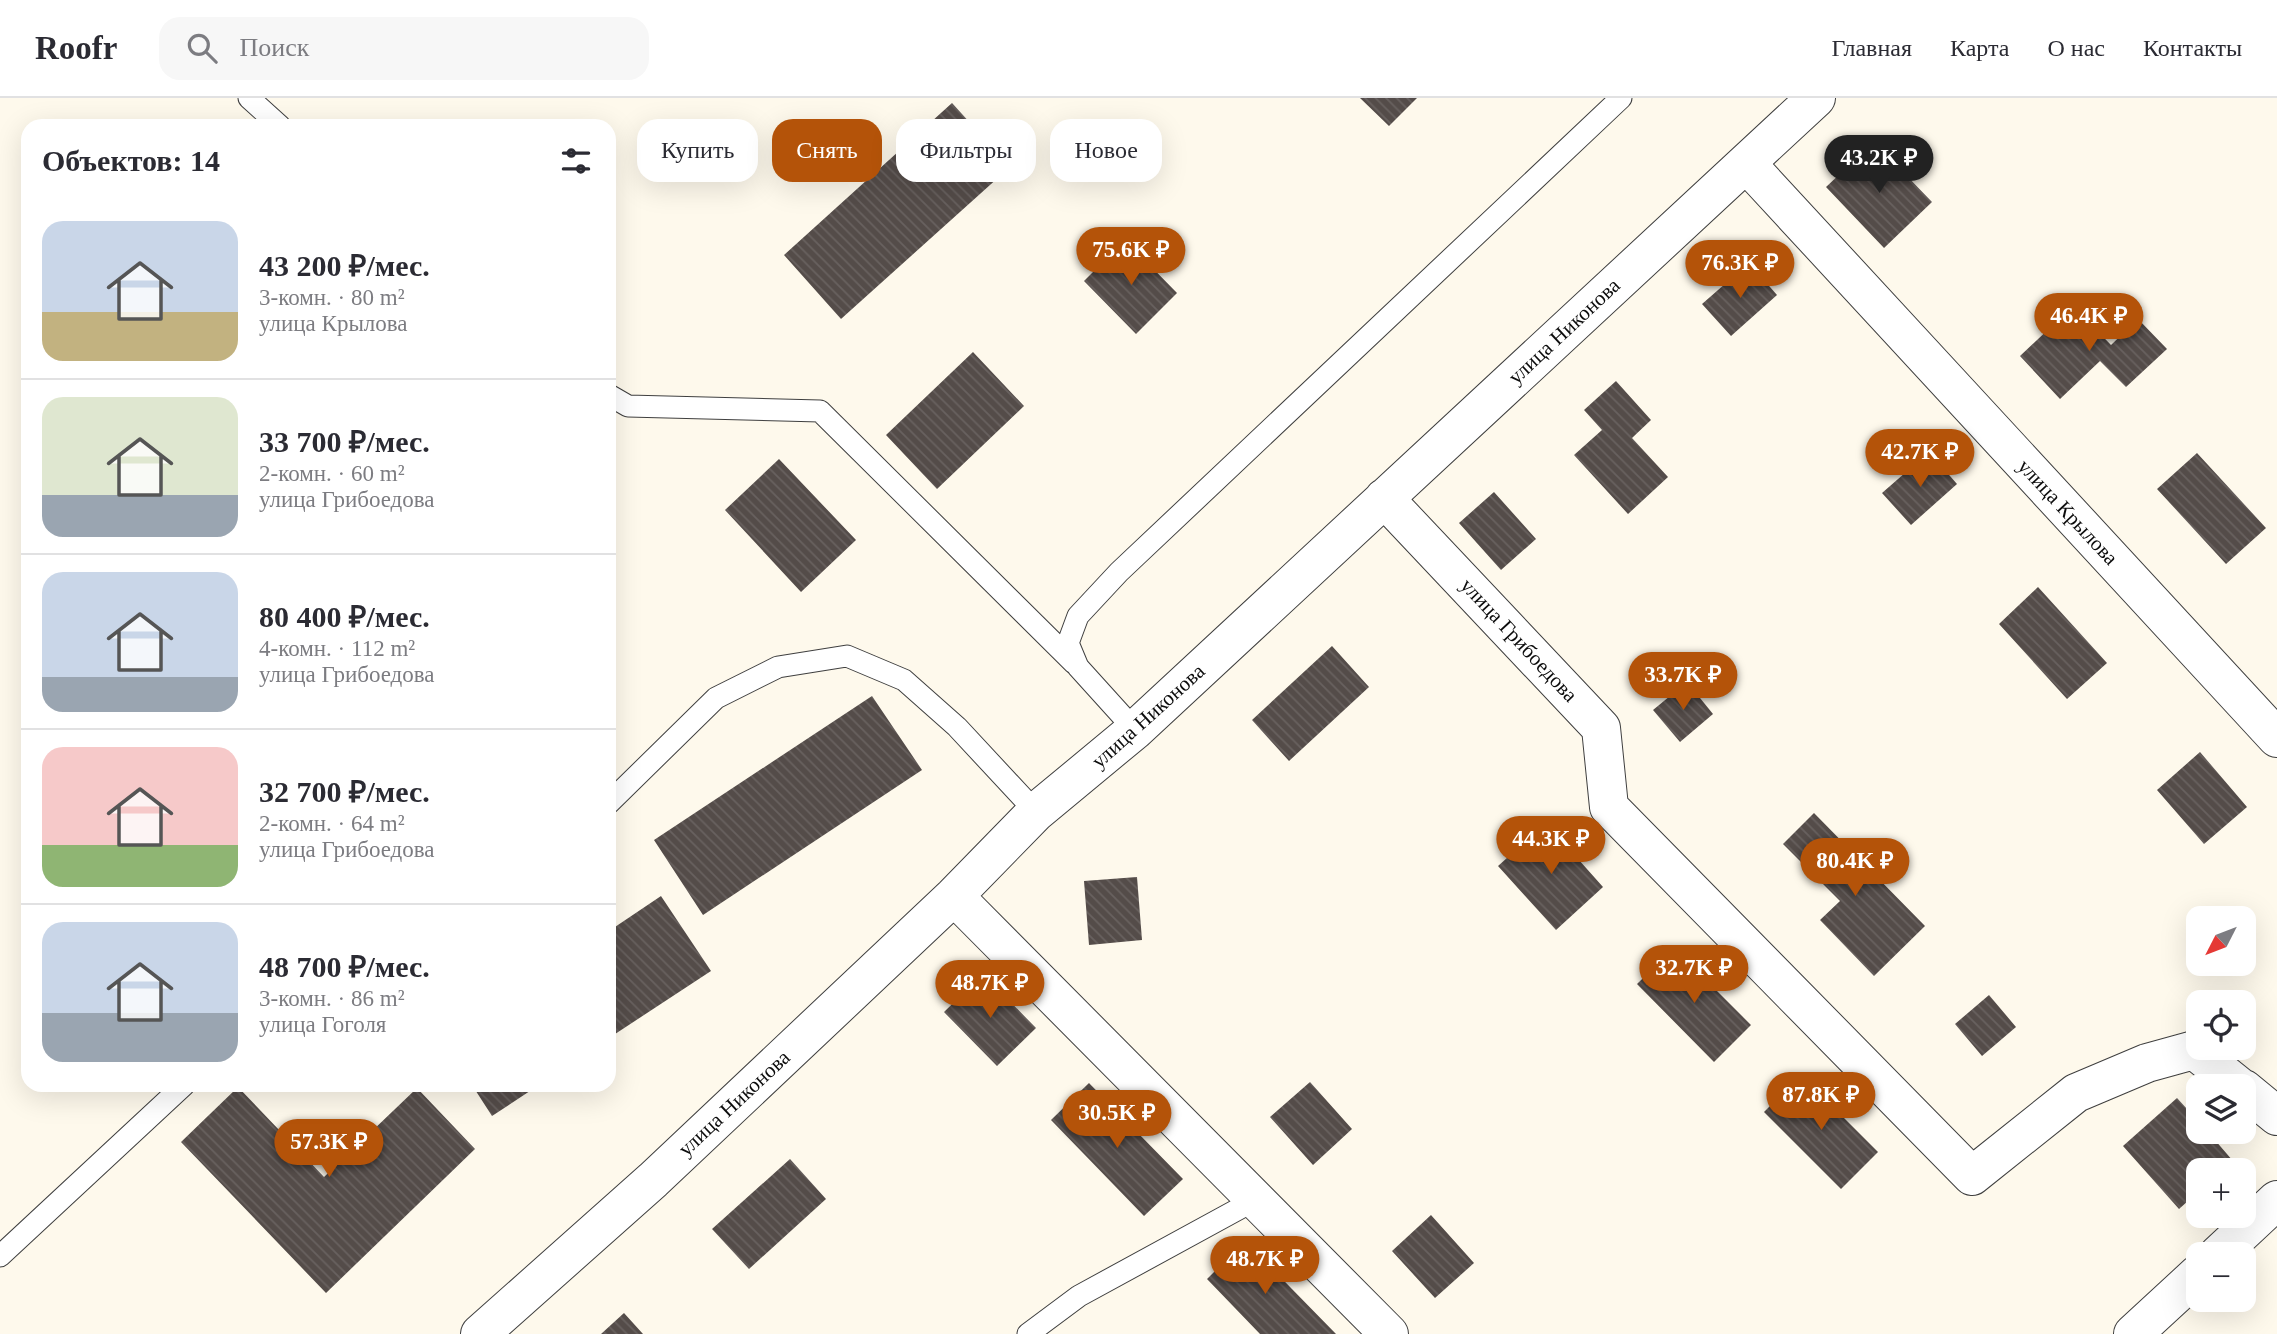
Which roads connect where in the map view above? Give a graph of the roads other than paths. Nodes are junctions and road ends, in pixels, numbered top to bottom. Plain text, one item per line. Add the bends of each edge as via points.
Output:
1 (249, 98) edge
2 (1621, 98) edge
3 (1802, 102) edge
4 (272, 119) edge
5 (1746, 163) junction
6 (616, 399) edge
7 (1384, 498) junction
8 (1078, 667) junction
9 (1135, 730) junction
10 (2277, 738) edge
11 (616, 796) edge
12 (1036, 812) junction
13 (954, 896) junction
14 (2224, 1074) edge
15 (176, 1092) edge
16 (2256, 1099) edge
17 (2277, 1116) edge
18 (1255, 1200) junction
19 (2277, 1200) edge
20 (2232, 1242) edge
21 (0, 1256) edge
22 (2186, 1285) edge
23 (480, 1334) edge
24 (1028, 1334) edge
25 (1389, 1334) edge
26 (2133, 1334) edge

1 - 4 lane
2 - 8 lane via 1119,572 1078,616 1068,643
3 - 5 street, улица Никонова
5 - 7 street, улица Никонова
5 - 10 street, улица Крылова
6 - 8 lane via 628,406 820,411
7 - 9 street, улица Никонова
7 - 14 street, улица Грибоедова via 1601,728 1609,807 1972,1176 2076,1093 2147,1063 2194,1050
8 - 9 lane
9 - 12 street, улица Никонова
11 - 12 lane via 716,698 778,667 847,656 904,680 957,727
12 - 13 street, улица Никонова
13 - 18 street
13 - 23 street, улица Никонова via 653,1180
15 - 21 lane
16 - 17 street, улица Грибоедова
18 - 24 lane via 1079,1296
18 - 25 street
19 - 20 street
22 - 26 street

